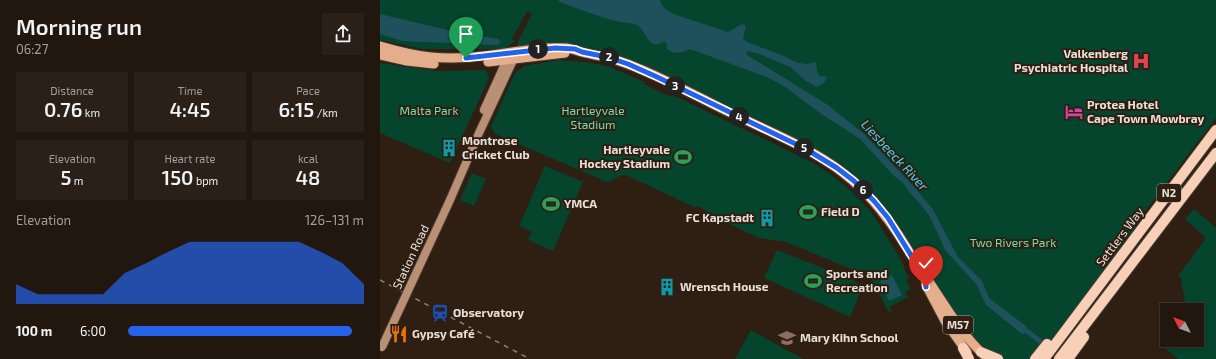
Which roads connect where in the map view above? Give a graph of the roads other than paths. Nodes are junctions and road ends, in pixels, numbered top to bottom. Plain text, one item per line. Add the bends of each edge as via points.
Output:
1 (380, 46) edge
2 (380, 55) edge
3 (512, 55) junction
4 (1216, 129) edge
5 (1216, 152) edge
6 (1216, 161) edge
7 (1188, 189) junction
8 (1123, 254) junction
9 (1125, 272) junction
10 (925, 278) junction
11 (963, 348) junction
12 (381, 349) edge
13 (981, 357) edge
14 (1038, 357) edge
15 (1069, 357) edge
16 (969, 359) edge
17 (998, 359) edge
18 (1059, 359) edge

1 - 3 main road, M57 via 407,54 436,58
2 - 3 main road, M57 via 431,64 472,63
3 - 10 main road, M57 via 555,48 575,49 607,57 628,64 806,149 854,181 881,209
3 - 12 main road, Station Road, bridge via 465,168
4 - 8 highway, Settlers Way / N2
5 - 7 highway, Settlers Way / N2
6 - 7 highway
7 - 9 highway, Settlers Way / N2
8 - 14 highway, Settlers Way / N2 via 1092,295
8 - 14 highway via 1050,339
9 - 15 highway via 1107,307
9 - 18 highway, Settlers Way / N2
10 - 11 main road, M57 via 926,287 940,314
10 - 13 main road, M57
11 - 13 main road, M57
11 - 16 highway
13 - 17 highway

